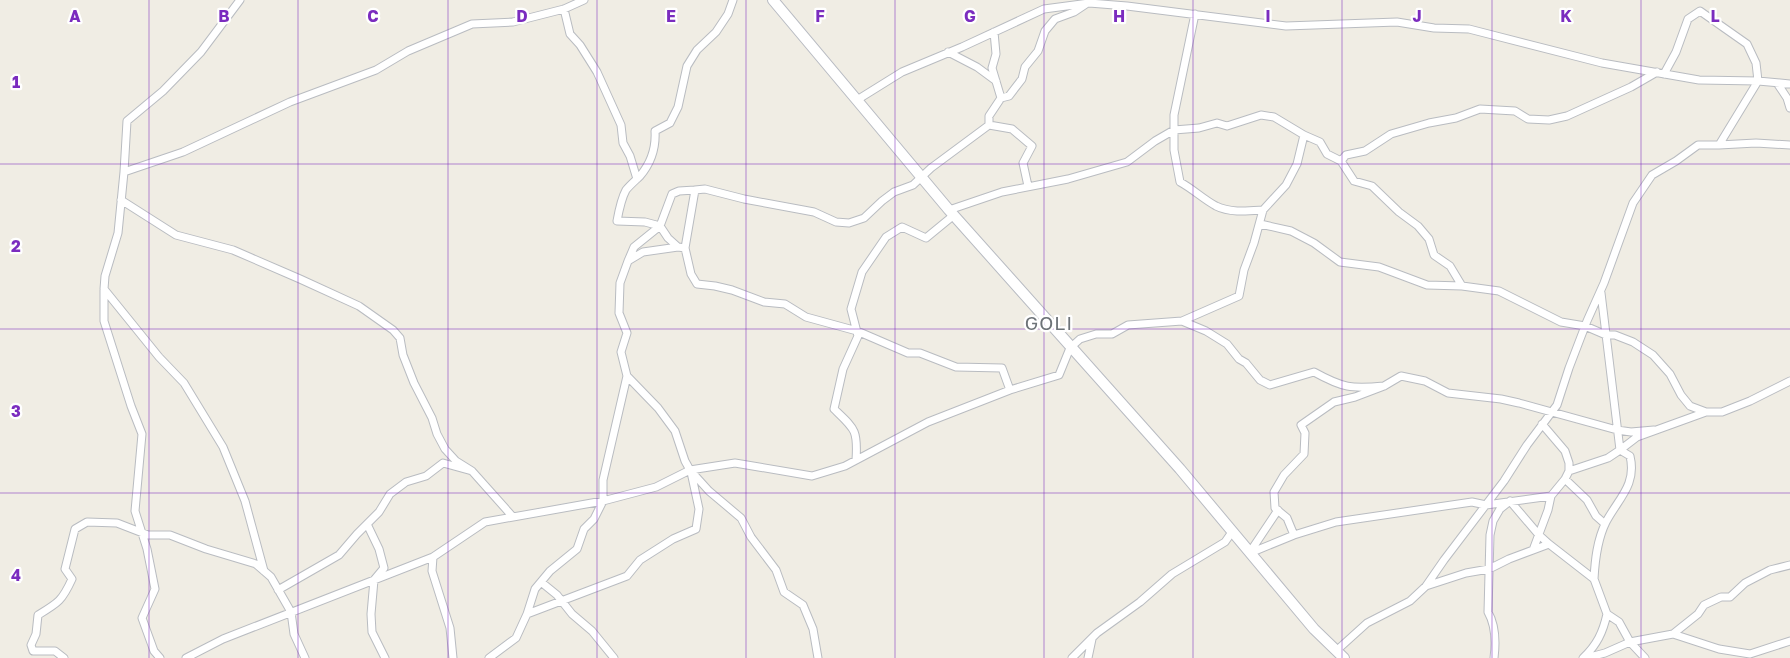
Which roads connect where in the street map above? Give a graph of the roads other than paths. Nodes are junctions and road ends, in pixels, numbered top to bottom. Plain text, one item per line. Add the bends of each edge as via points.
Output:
1 (240, 0) edge
2 (584, 0) edge
3 (733, 0) edge
4 (773, 0) edge
5 (1112, 2) edge
6 (1089, 3) junction
7 (564, 9) junction
8 (1195, 14) junction
9 (994, 32) junction
10 (948, 52) junction
11 (1660, 73) junction
12 (996, 81) junction
13 (1758, 81) junction
14 (1777, 83) junction
15 (1790, 84) edge
16 (1001, 98) junction
17 (857, 100) junction
18 (1790, 108) edge
19 (989, 125) junction
20 (1174, 130) junction
21 (1304, 135) junction
22 (1719, 145) junction
23 (1790, 145) edge
24 (1340, 161) junction
25 (124, 172) junction
26 (922, 177) junction
27 (637, 179) junction
28 (1028, 186) junction
29 (695, 190) junction
30 (121, 200) junction
31 (1263, 210) junction
32 (951, 212) junction
33 (1260, 224) junction
34 (660, 226) junction
35 (682, 248) junction
36 (628, 261) junction
37 (1462, 286) junction
38 (104, 289) junction
39 (1600, 292) junction
40 (1182, 320) junction
41 (1585, 326) junction
42 (857, 331) junction
43 (1606, 335) junction
44 (1070, 348) junction
45 (627, 376) junction
46 (1790, 381) edge
47 (1384, 386) junction
48 (1010, 390) junction
49 (1551, 412) junction
50 (1706, 412) junction
51 (1542, 424) junction
52 (1617, 430) junction
53 (1654, 430) junction
54 (1620, 450) junction
55 (856, 460) junction
56 (690, 470) junction
57 (472, 471) junction
58 (1569, 471) junction
59 (1565, 479) junction
60 (1551, 496) junction
61 (603, 501) junction
62 (1510, 501) junction
63 (1486, 505) junction
64 (1278, 510) junction
65 (513, 517) junction
66 (367, 524) junction
67 (1605, 524) junction
68 (1232, 532) junction
69 (143, 533) junction
70 (1294, 535) junction
71 (1539, 535) junction
72 (1549, 544) junction
73 (1534, 550) junction
74 (1250, 552) junction
75 (433, 557) junction
76 (1790, 565) edge
77 (1489, 569) junction
78 (264, 571) junction
79 (1594, 579) junction
80 (374, 580) junction
81 (541, 582) junction
82 (1426, 586) junction
83 (278, 590) junction
84 (562, 601) junction
85 (291, 612) junction
86 (527, 614) junction
87 (1607, 614) junction
88 (1673, 634) junction
89 (1092, 638) junction
90 (1790, 641) edge
91 (1630, 642) junction
92 (1340, 654) edge
93 (64, 658) edge
94 (160, 658) edge
95 (186, 658) edge
96 (305, 658) edge
97 (385, 658) edge
98 (453, 658) edge
99 (489, 658) edge
100 (614, 658) edge
101 (818, 658) edge
102 (1072, 658) edge
103 (1088, 658) edge
104 (1494, 658) edge
105 (1585, 658) edge
106 (1645, 658) edge

1 - 25 street via 201,52 163,91 127,121
2 - 7 street
3 - 27 street via 716,32 697,50 687,66 678,107 670,123 655,131 654,153
4 - 17 main road
5 - 6 street
5 - 8 street
6 - 9 street via 1044,9
6 - 16 street via 1055,19 1045,31 1038,51 1024,68 1022,79 1009,96
7 - 25 street via 513,22 472,24 408,51 376,70 290,102 183,152
7 - 27 street via 570,34 597,72 621,125
8 - 11 street via 1286,26 1397,22 1468,29 1602,63
8 - 20 street via 1174,115
9 - 10 street
9 - 12 street via 996,54 992,68
10 - 12 street
10 - 17 street via 902,72
11 - 13 street via 1699,80
11 - 13 street via 1676,52 1688,19 1700,11 1747,44 1756,63
11 - 24 street via 1567,116 1549,120 1528,119 1515,111 1480,109 1391,134 1365,151 1346,155
12 - 16 street
13 - 14 street
13 - 22 street
14 - 15 street
14 - 18 street
16 - 19 street via 989,116
17 - 26 main road
19 - 26 street
19 - 28 street via 1012,129 1032,146 1023,162
20 - 21 street via 1217,123 1227,126 1261,115 1274,117
20 - 28 street via 1127,162 1068,179
20 - 31 street via 1180,182 1217,207 1237,211
21 - 24 street via 1320,142 1328,154
21 - 31 street via 1297,164 1286,185
22 - 23 street
22 - 39 street via 1698,145 1652,175 1633,203
24 - 37 street via 1354,181 1372,186 1398,212 1418,226 1429,239 1434,255 1450,266
25 - 30 street
26 - 29 street via 913,186 894,192 864,218 849,223 836,222 814,212 705,189
26 - 32 main road
27 - 34 street via 627,189 617,221
28 - 32 street via 1002,192
29 - 34 street via 672,194
29 - 35 street
30 - 38 street via 118,233
30 - 57 street via 176,235 233,250 300,279 359,306 393,330 400,338 414,383 445,449
31 - 33 street
32 - 42 street via 926,238 902,227 886,236 862,272 851,309
32 - 44 main road
33 - 37 street via 1291,231 1340,262 1378,267 1427,285
33 - 40 street via 1239,296
34 - 35 street via 668,238
34 - 36 street via 634,247
35 - 36 street via 643,252
35 - 42 street via 696,284 724,288 764,302 785,304 806,317
36 - 45 street via 620,282 619,313 627,333 621,352
37 - 41 street via 1499,291 1561,322
38 - 69 street via 104,321 142,434 135,511
38 - 78 street via 184,383 223,447 244,501
39 - 41 street
39 - 43 street
40 - 44 street via 1128,325 1112,334 1080,338
40 - 47 street via 1227,344 1239,360 1270,385 1314,372 1338,385 1360,388
41 - 43 street
41 - 49 street via 1557,405
42 - 48 street via 908,353 920,353 956,367 1002,368
42 - 55 street via 858,336 843,368 834,409 853,426
43 - 50 street via 1633,342 1653,355 1670,374 1690,406
43 - 52 street
44 - 48 street via 1058,375
44 - 68 main road via 1180,469
45 - 56 street via 675,431
45 - 61 street via 603,480
46 - 50 street via 1722,412
47 - 49 street via 1401,376 1425,381 1448,393 1501,399
47 - 64 street via 1334,402 1301,425 1306,433 1304,454 1284,475 1274,492
48 - 55 street via 928,422
49 - 51 street
49 - 52 street
50 - 53 street
51 - 58 street via 1566,451
51 - 63 street
52 - 53 street
52 - 54 street
53 - 54 street via 1637,437
54 - 58 street via 1608,458
54 - 67 street via 1630,456 1633,468 1630,481
55 - 56 street via 812,476 735,463
56 - 61 street via 656,487
56 - 84 street via 699,509 696,529 640,560 628,576
56 - 101 street via 741,518 776,570 784,592 803,605 813,629
57 - 65 street
57 - 66 street via 443,464 426,476 406,482 390,494
58 - 59 street
59 - 60 street
59 - 67 street
60 - 62 street
60 - 71 street
61 - 65 street
61 - 81 street via 594,519 584,529 577,549
62 - 63 street
62 - 71 street
62 - 77 street via 1493,521
63 - 70 street via 1472,502 1414,509 1336,522
63 - 82 street
64 - 70 street via 1287,518
64 - 74 street
65 - 75 street via 485,522
66 - 80 street via 384,568
66 - 83 street via 339,555
67 - 79 street via 1595,556
68 - 74 main road
68 - 89 street via 1225,542 1172,574
69 - 78 street via 170,535 256,564
69 - 93 street via 117,524 87,522 74,529 65,569 72,579 58,603 38,615 31,646 34,651 55,651
69 - 94 street via 155,589 142,618
70 - 74 street
71 - 72 street
71 - 73 street
72 - 73 street
72 - 79 street
73 - 77 street
74 - 92 main road via 1314,629
75 - 80 street
75 - 98 street via 432,572 450,628
76 - 88 street via 1770,570 1745,583 1730,597 1721,597 1704,605
77 - 82 street
77 - 104 street via 1488,612 1494,622
78 - 83 street
79 - 87 street
80 - 85 street
80 - 97 street via 372,632
81 - 84 street
81 - 86 street via 535,589
82 - 92 street via 1410,601 1368,624
83 - 85 street
84 - 86 street
84 - 100 street
85 - 95 street via 223,639
85 - 96 street via 294,634
86 - 99 street via 516,638
87 - 91 street via 1620,622
87 - 105 street via 1602,633
88 - 90 street via 1719,650 1750,654
88 - 91 street
89 - 102 street
89 - 103 street
91 - 105 street
91 - 106 street

